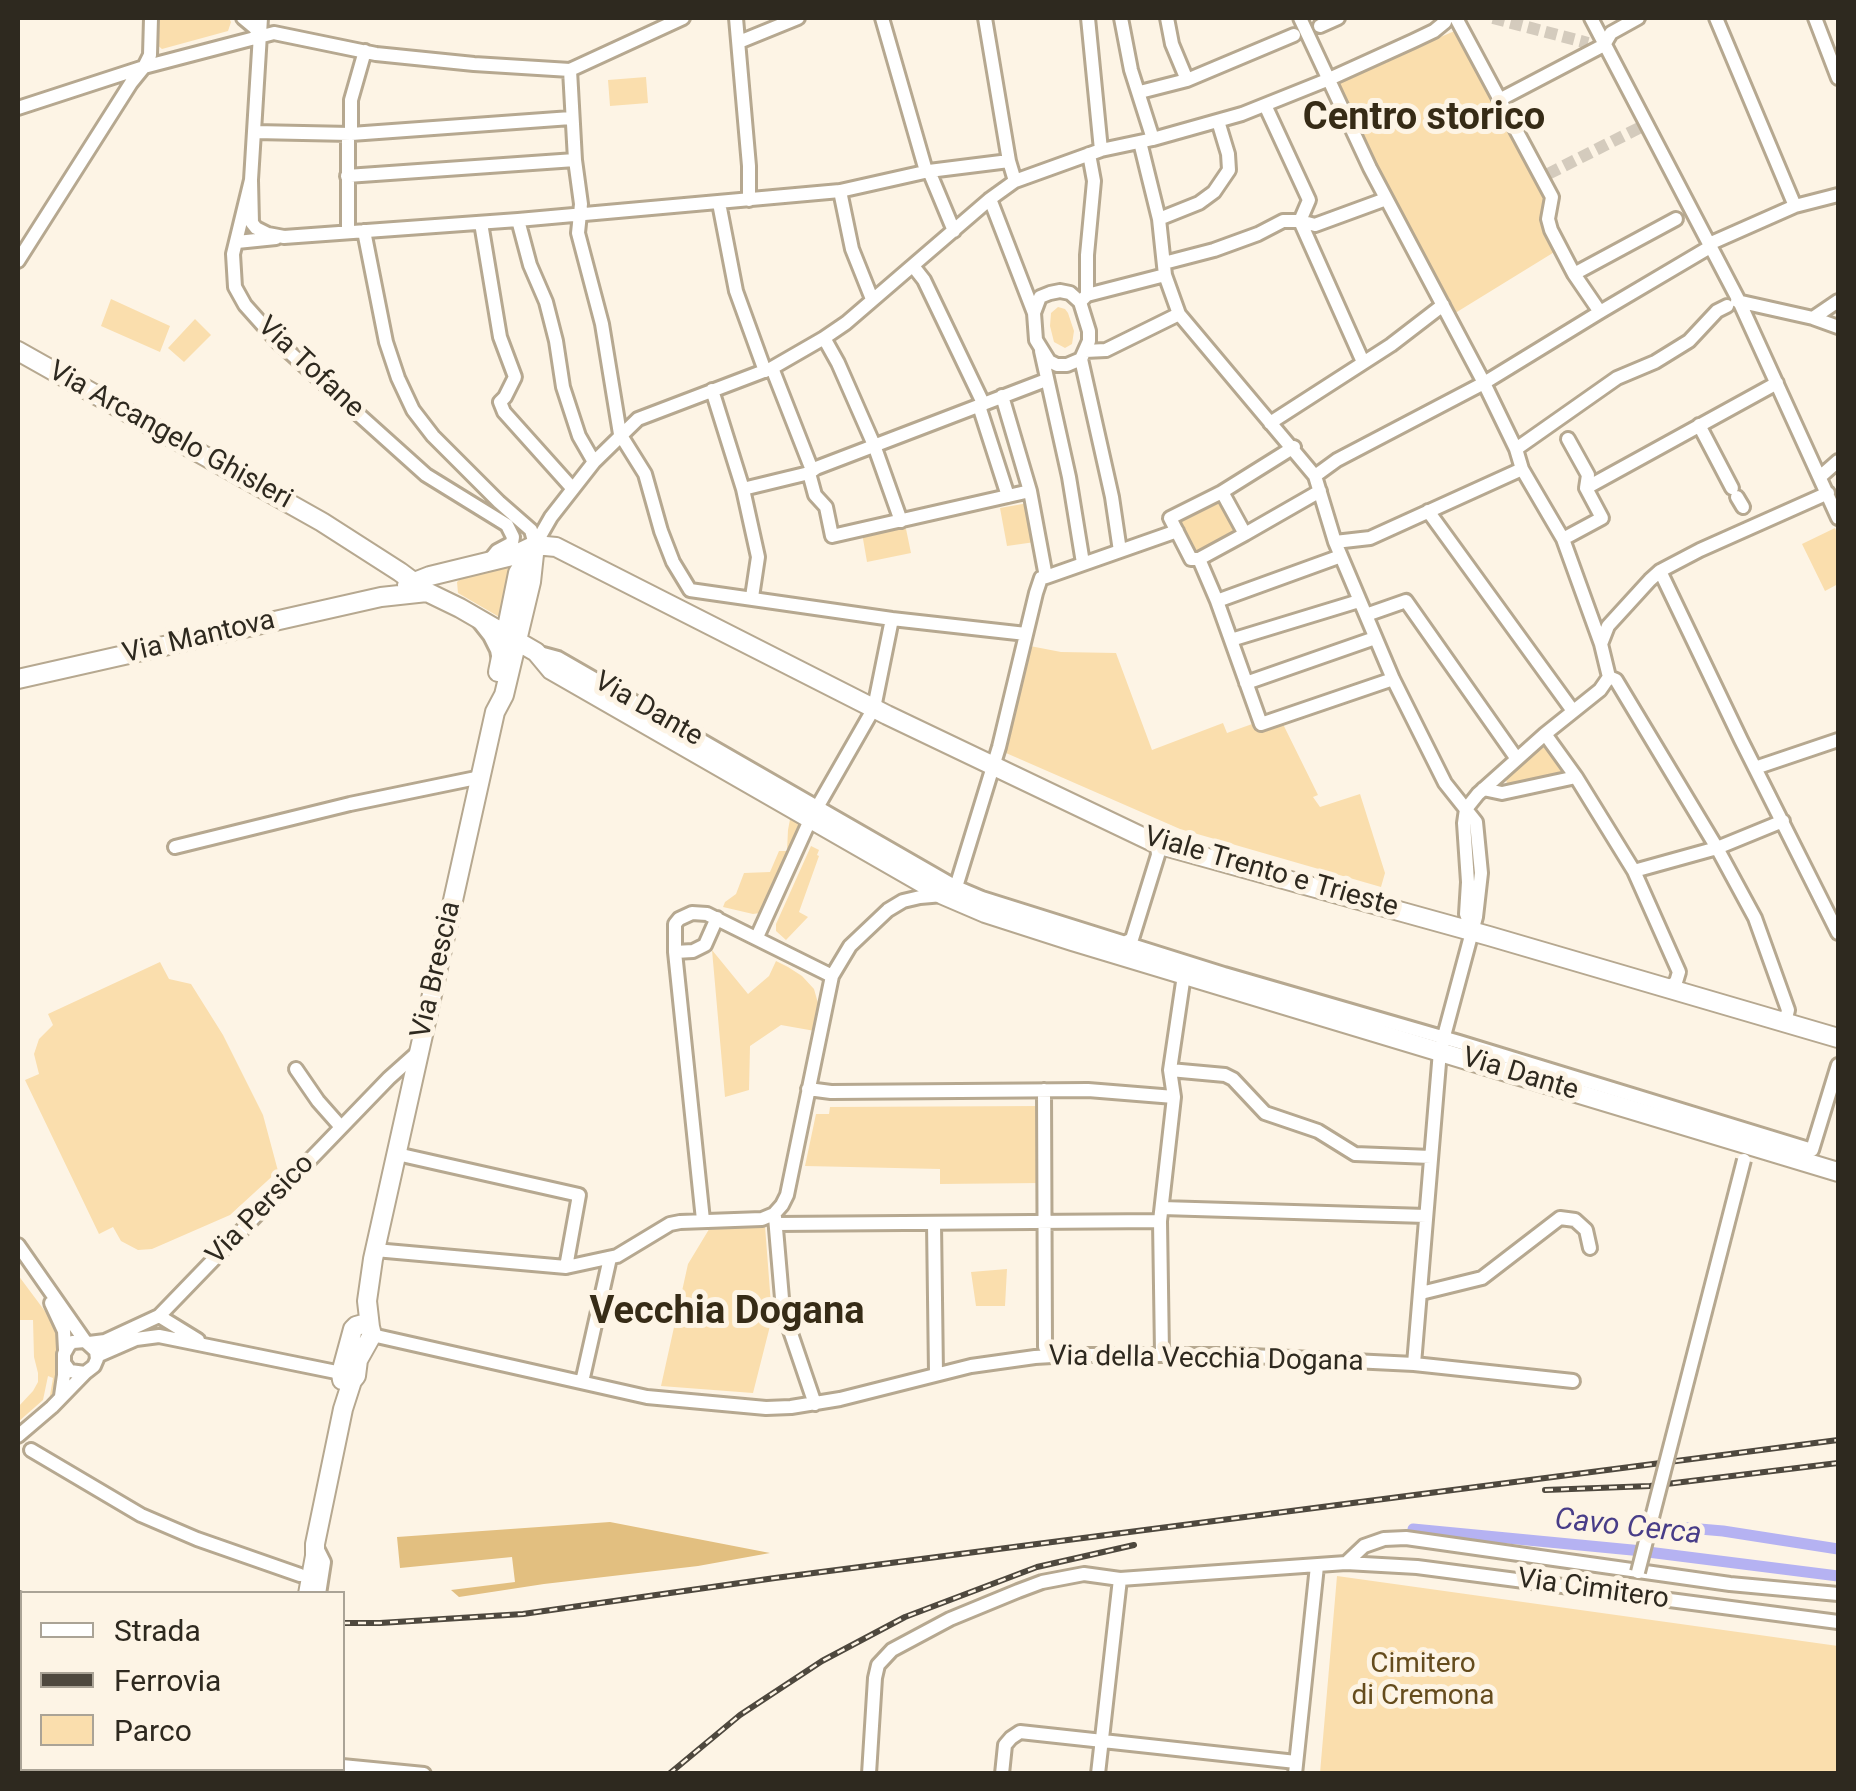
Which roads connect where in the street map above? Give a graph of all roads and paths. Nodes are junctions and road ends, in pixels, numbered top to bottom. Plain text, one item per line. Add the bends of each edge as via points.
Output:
1 (151, 18) edge
2 (244, 18) edge
3 (261, 18) edge
4 (683, 18) edge
5 (736, 18) edge
6 (798, 18) edge
7 (882, 18) edge
8 (985, 18) edge
9 (1088, 18) edge
10 (1121, 18) edge
11 (1167, 18) edge
12 (1338, 18) edge
13 (1446, 18) edge
14 (1456, 18) edge
15 (1592, 18) edge
16 (1638, 18) edge
17 (1716, 18) edge
18 (1814, 18) edge
19 (1306, 28) edge
20 (260, 36) junction
21 (740, 42) junction
22 (1588, 43) tunnel mouth
23 (1604, 45) junction
24 (365, 52) junction
25 (1835, 58) edge
26 (144, 67) junction
27 (570, 70) junction
28 (1838, 78) edge
29 (1187, 80) junction
30 (1327, 80) junction
31 (1140, 92) junction
32 (1500, 100) junction
33 (1265, 105) junction
34 (18, 108) edge
35 (571, 118) junction
36 (1218, 121) junction
37 (256, 132) junction
38 (349, 134) junction
39 (1146, 141) junction
40 (1095, 152) junction
41 (574, 160) junction
42 (1009, 161) junction
43 (928, 171) junction
44 (347, 176) junction
45 (251, 180) junction
46 (1015, 181) junction
47 (840, 191) junction
48 (1838, 195) edge
49 (990, 198) junction
50 (1386, 198) junction
51 (750, 200) junction
52 (719, 203) junction
53 (1795, 206) junction
54 (580, 214) junction
55 (1684, 215) junction
56 (1159, 218) junction
57 (518, 220) junction
58 (1300, 221) junction
59 (480, 223) junction
60 (364, 231) junction
61 (954, 231) junction
62 (348, 232) junction
63 (284, 237) junction
64 (237, 242) junction
65 (1710, 246) junction
66 (18, 261) edge
67 (913, 266) junction
68 (1165, 269) junction
69 (1574, 274) junction
70 (1083, 298) junction
71 (872, 299) junction
72 (1838, 301) edge
73 (1734, 303) junction
74 (1443, 305) junction
75 (1600, 312) junction
76 (1034, 313) junction
77 (1180, 314) junction
78 (1814, 318) junction
79 (1838, 327) edge
80 (824, 338) junction
81 (18, 351) edge
82 (1041, 351) junction
83 (1083, 355) junction
84 (1362, 362) junction
85 (769, 369) junction
86 (1046, 380) junction
87 (1484, 383) junction
88 (1778, 384) junction
89 (712, 390) junction
90 (1002, 396) junction
91 (983, 403) junction
92 (1270, 423) junction
93 (1699, 425) junction
94 (620, 434) junction
95 (1568, 439) dead end
96 (874, 445) junction
97 (1294, 447) junction
98 (1516, 450) junction
99 (1838, 460) edge
100 (594, 462) junction
101 (1522, 469) junction
102 (810, 472) junction
103 (1315, 476) junction
104 (1821, 476) junction
105 (1586, 488) junction
106 (573, 489) junction
107 (743, 489) junction
108 (1030, 491) junction
109 (1222, 492) junction
110 (1320, 492) junction
111 (1828, 493) junction
112 (1008, 496) junction
113 (1737, 497) dead end
114 (499, 502) junction
115 (1428, 511) junction
116 (489, 514) junction
117 (1838, 518) edge
118 (901, 521) junction
119 (322, 522) junction
120 (1177, 531) junction
121 (1244, 534) junction
122 (1563, 539) junction
123 (1334, 542) junction
124 (535, 545) junction
125 (1120, 551) junction
126 (370, 554) junction
127 (1340, 556) junction
128 (1199, 559) junction
129 (488, 564) junction
130 (1083, 564) junction
131 (465, 568) junction
132 (1660, 571) junction
133 (1046, 577) junction
134 (424, 584) junction
135 (690, 590) junction
136 (388, 596) junction
137 (752, 597) junction
138 (1217, 601) junction
139 (1360, 601) junction
140 (677, 609) junction
141 (467, 612) junction
142 (1366, 616) junction
143 (892, 619) junction
144 (1026, 634) junction
145 (511, 638) junction
146 (1375, 638) junction
147 (1230, 640) junction
148 (1601, 644) junction
149 (536, 652) junction
150 (499, 662) junction
151 (1609, 678) junction
152 (18, 679) edge
153 (1392, 679) junction
154 (1246, 683) junction
155 (874, 708) junction
156 (1573, 711) junction
157 (495, 712) junction
158 (1545, 734) junction
159 (1838, 740) edge
160 (1516, 759) junction
161 (992, 766) junction
162 (1755, 768) junction
163 (758, 773) junction
164 (734, 775) junction
165 (481, 777) junction
166 (1576, 777) junction
167 (1483, 789) junction
168 (1466, 808) junction
169 (814, 813) junction
170 (1784, 821) junction
171 (175, 846) dead end
172 (1164, 847) junction
173 (1717, 848) junction
174 (1634, 872) junction
175 (949, 891) junction
176 (717, 918) junction
177 (1472, 932) junction
178 (1838, 933) edge
179 (1096, 934) junction
180 (757, 937) junction
181 (1072, 941) junction
182 (1124, 943) junction
183 (1141, 948) junction
184 (675, 952) junction
185 (1224, 974) junction
186 (1184, 975) junction
187 (832, 976) junction
188 (1666, 989) junction
189 (1238, 991) junction
190 (1309, 999) junction
191 (1290, 1006) junction
192 (1786, 1023) junction
193 (1838, 1038) edge
194 (1442, 1044) junction
195 (418, 1054) junction
196 (1838, 1065) edge
197 (296, 1069) dead end
198 (1170, 1070) junction
199 (393, 1074) junction
200 (410, 1088) junction
201 (808, 1089) junction
202 (1044, 1090) junction
203 (1174, 1097) junction
204 (341, 1127) junction
205 (1748, 1145) junction
206 (397, 1154) junction
207 (1804, 1154) junction
208 (1431, 1156) junction
209 (1838, 1172) edge
210 (1161, 1214) junction
211 (1426, 1216) junction
212 (775, 1219) junction
213 (703, 1220) junction
214 (1044, 1222) junction
215 (934, 1223) junction
216 (18, 1246) edge
217 (1590, 1248) dead end
218 (375, 1250) junction
219 (610, 1258) junction
220 (566, 1267) junction
221 (37, 1274) junction
222 (1421, 1293) junction
223 (159, 1316) junction
224 (366, 1329) junction
225 (87, 1342) junction
226 (208, 1346) junction
227 (1045, 1348) dead end
228 (1162, 1354) junction
229 (65, 1356) junction
230 (97, 1356) junction
231 (1414, 1364) junction
232 (84, 1373) junction
233 (936, 1374) junction
234 (345, 1378) junction
235 (1572, 1381) dead end
236 (582, 1382) junction
237 (60, 1396) junction
238 (815, 1404) junction
239 (18, 1436) edge
240 (31, 1450) dead end
241 (315, 1544) junction
242 (1346, 1564) junction
243 (1317, 1566) junction
244 (1638, 1572) junction
245 (300, 1575) dead end
246 (1120, 1579) junction
247 (309, 1591) edge
248 (319, 1591) edge
249 (1838, 1594) edge
250 (1838, 1622) edge
251 (1102, 1741) junction
252 (345, 1766) edge
253 (1295, 1768) edge
254 (424, 1774) edge
255 (869, 1774) edge
256 (1002, 1774) edge
257 (1098, 1774) edge

1 - 26 street
2 - 20 street
3 - 20 street, Via Tofane
4 - 27 street
5 - 21 street
6 - 21 street
7 - 43 street
8 - 42 street
9 - 40 street
10 - 31 street
11 - 29 street
12 - 19 street
13 - 30 street via 1434,31
14 - 32 street
15 - 23 street
16 - 23 street via 1611,33
17 - 53 street
18 - 25 street
19 - 29 street
19 - 30 street
20 - 24 street via 274,33
20 - 26 street
20 - 37 street, Via Tofane
21 - 51 street
22 - 23 street
23 - 32 street
23 - 55 street
24 - 27 street
24 - 38 street via 350,100
25 - 28 street
26 - 34 street
26 - 66 street
27 - 35 street
29 - 31 street
30 - 33 street
30 - 50 street
31 - 39 street
32 - 69 street via 1545,176 1552,197 1548,219
33 - 36 street
33 - 58 street via 1308,200
35 - 38 street
35 - 41 street
36 - 39 street
36 - 56 street via 1228,170 1199,203
37 - 38 street
37 - 45 street, Via Tofane
38 - 44 street
39 - 40 street
39 - 56 street via 1143,157
40 - 46 street
40 - 70 street
41 - 44 street
41 - 54 street
42 - 43 street
42 - 46 street
43 - 47 street
43 - 61 street
44 - 62 street
45 - 63 street via 252,223
45 - 64 street, Via Tofane
46 - 49 street
47 - 51 street
47 - 71 street
48 - 53 street
49 - 61 street
49 - 76 street
50 - 58 street via 1315,225
50 - 74 street
51 - 52 street
52 - 54 street
52 - 85 street via 736,291
53 - 65 street
54 - 57 street
54 - 94 street via 578,233
55 - 65 street
55 - 69 street
56 - 68 street
57 - 59 street
57 - 100 street via 550,315 563,387
58 - 68 street via 1282,221
58 - 84 street
59 - 60 street
59 - 106 street via 500,337 515,378 500,402
60 - 62 street
60 - 114 street via 386,342 412,410
61 - 67 street
62 - 63 street
63 - 64 street
64 - 116 street, Via Tofane via 236,287 278,342 426,476
65 - 73 street
65 - 75 street
67 - 71 street
67 - 91 street
68 - 70 street
68 - 77 street
69 - 75 street
70 - 76 street via 1050,292
70 - 83 street via 1089,331
71 - 80 street
72 - 78 street
73 - 78 street
73 - 88 street
73 - 98 street via 1689,340 1617,378
74 - 84 street
74 - 87 street
75 - 87 street
76 - 82 street
77 - 83 street
77 - 92 street
78 - 79 street
80 - 85 street
80 - 96 street
81 - 119 main road, Via Arcangelo Ghisleri
82 - 83 street via 1057,365
82 - 86 street
83 - 125 street
84 - 92 street
85 - 89 street
85 - 102 street
86 - 90 street
86 - 130 street
87 - 98 street
87 - 103 street
88 - 93 street
88 - 104 street
89 - 94 street via 638,419
89 - 107 street
90 - 91 street
90 - 108 street
91 - 96 street
91 - 112 street
92 - 97 street
93 - 105 street
93 - 113 street
94 - 100 street
94 - 135 street via 645,474 661,532
95 - 105 street via 1588,475
96 - 102 street
96 - 118 street
97 - 103 street
97 - 109 street
98 - 101 street
99 - 104 street
100 - 106 street
101 - 115 street
101 - 122 street
102 - 107 street
102 - 118 street via 832,536
103 - 110 street
104 - 111 street
105 - 122 street via 1602,518
106 - 124 street
107 - 137 street via 758,557
108 - 112 street
108 - 133 street
109 - 120 street via 1170,518
109 - 121 street
110 - 121 street
110 - 123 street
111 - 117 street
111 - 132 street
112 - 118 street
114 - 116 street
114 - 124 street via 531,530
115 - 123 street via 1370,538
115 - 156 street
116 - 129 street via 514,537
119 - 126 main road, Via Arcangelo Ghisleri
119 - 134 main road, Via Arcangelo Ghisleri via 366,540
120 - 125 street
120 - 128 street via 1191,559
121 - 128 street
122 - 148 street
123 - 127 street
124 - 129 main road, Via Mantova
124 - 140 main road, Viale Trento e Trieste via 556,547
124 - 145 main road
125 - 130 street
126 - 134 main road, Via Arcangelo Ghisleri
126 - 136 main road
127 - 138 street
127 - 139 street
128 - 138 street
129 - 131 main road, Via Mantova
130 - 133 street
131 - 134 main road, Via Mantova
131 - 141 main road via 452,586
132 - 148 street via 1608,626
132 - 162 street
133 - 144 street
134 - 136 main road, Via Mantova
134 - 141 main road, Via Dante
135 - 137 street
135 - 140 street
136 - 152 main road, Via Mantova
137 - 143 street
138 - 147 street
139 - 142 street
139 - 147 street
140 - 155 main road, Viale Trento e Trieste
141 - 145 main road, Via Dante
141 - 150 street via 490,636
142 - 146 street
142 - 160 street via 1406,601
143 - 144 street
143 - 155 street
144 - 161 street
145 - 149 main road, Via Dante
145 - 150 main road
145 - 157 main road, Via Brescia via 504,695
146 - 153 street
146 - 154 street
147 - 154 street
148 - 151 street
149 - 163 street, Via Dante via 558,658
149 - 164 main road, Via Dante via 551,670
150 - 157 main road
151 - 156 street
151 - 173 street
153 - 154 street via 1261,724
153 - 168 street via 1445,783
155 - 161 main road, Viale Trento e Trieste
155 - 169 street
156 - 158 street
157 - 165 main road, Via Brescia
158 - 160 street
158 - 166 street
159 - 162 street
160 - 167 street
161 - 172 main road, Viale Trento e Trieste
161 - 175 street
162 - 170 street
163 - 164 street
163 - 169 street, Via Dante
164 - 169 main road, Via Dante
165 - 171 street
165 - 195 main road, Via Brescia
166 - 167 street via 1502,794
166 - 174 street
167 - 168 street
168 - 177 street via 1480,848
169 - 175 main road, Via Dante
169 - 180 street
170 - 173 street
170 - 178 street
172 - 177 main road, Viale Trento e Trieste
172 - 182 street via 1132,938
172 - 183 street
173 - 174 street
173 - 192 street via 1755,918 1788,1010
174 - 188 street via 1679,972
175 - 179 street, Via Dante
175 - 181 main road, Via Dante via 985,913
175 - 187 street via 888,910 850,946
176 - 180 street
176 - 184 street via 704,945
176 - 184 street via 698,912 679,919
177 - 188 main road, Viale Trento e Trieste
177 - 194 street
179 - 181 street
179 - 182 street, Via Dante
180 - 187 street
181 - 186 main road, Via Dante
182 - 183 street, Via Dante
183 - 185 street, Via Dante
184 - 213 street
185 - 189 street
185 - 190 street, Via Dante
186 - 189 main road, Via Dante
186 - 198 street
187 - 201 street
188 - 192 main road, Viale Trento e Trieste
189 - 191 main road, Via Dante
190 - 191 street
190 - 194 street, Via Dante
191 - 194 main road, Via Dante
192 - 193 main road, Viale Trento e Trieste
194 - 205 main road, Via Dante
194 - 208 street
195 - 199 street, Via Persico
195 - 200 main road, Via Brescia
196 - 207 street
197 - 204 street
198 - 203 street
198 - 208 street via 1234,1079 1265,1113 1318,1131 1355,1154
199 - 200 street
199 - 204 street, Via Persico
200 - 206 main road, Via Brescia
201 - 202 street
201 - 212 street via 787,1195
202 - 203 street
202 - 214 street
203 - 210 street
204 - 223 street, Via Persico
205 - 207 main road, Via Dante
205 - 244 street, Via Cimitero, bridge
206 - 218 main road, Via Brescia
206 - 220 street via 580,1195
207 - 209 main road, Via Dante
208 - 211 street
210 - 211 street
210 - 214 street
210 - 228 street
211 - 222 street
212 - 213 street
212 - 215 street
212 - 238 street via 783,1310
213 - 219 street via 670,1224
214 - 215 street
214 - 227 street
215 - 233 street
216 - 221 street
217 - 222 street via 1586,1230 1560,1218 1482,1278
218 - 220 street
218 - 224 main road, Via Brescia
219 - 220 street
219 - 236 street
221 - 225 street
221 - 229 street via 64,1330
222 - 231 street
223 - 225 street, Via Persico
223 - 226 street
224 - 234 main road, Via Brescia via 356,1376
224 - 236 street, Via della Vecchia Dogana
225 - 229 street via 74,1342
225 - 230 street
226 - 230 street via 149,1336
226 - 234 street
228 - 231 street, Via della Vecchia Dogana
228 - 233 street, Via della Vecchia Dogana via 1035,1357
229 - 232 street via 75,1373
229 - 237 street
230 - 232 street
231 - 235 street, Via della Vecchia Dogana
232 - 237 street
233 - 238 street, Via della Vecchia Dogana
234 - 241 main road, Via Brescia
236 - 238 street, Via della Vecchia Dogana via 658,1399 766,1408
237 - 239 street
240 - 245 street via 141,1515
241 - 247 main road, Via Brescia
241 - 248 street via 324,1562
242 - 243 street, Via Cimitero
242 - 244 street, Via Cimitero via 1364,1546 1406,1538
242 - 250 street, Via Cimitero via 1416,1566
243 - 246 street, Via Cimitero
243 - 253 street
244 - 249 street, Via Cimitero
246 - 251 street
246 - 255 street, Via Cimitero via 1084,1574 1042,1582 892,1650 875,1678
251 - 253 street
251 - 256 street via 1020,1732 1005,1745
251 - 257 street
252 - 254 street

